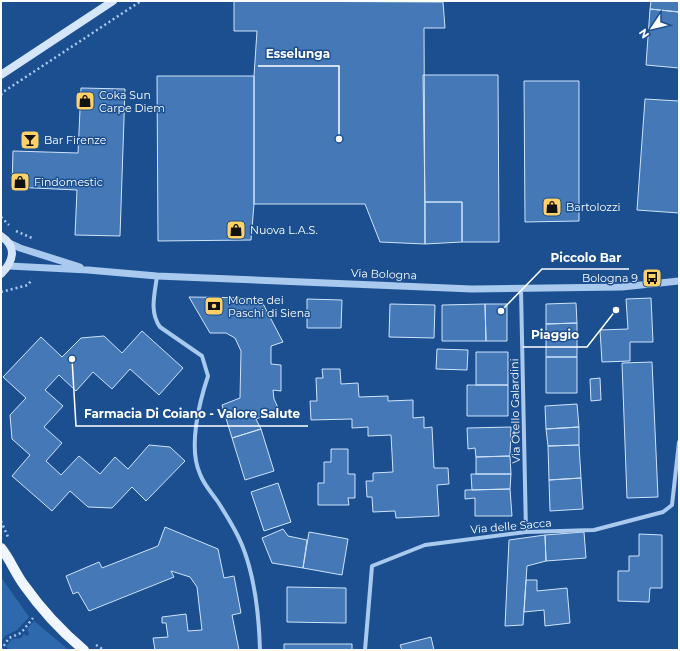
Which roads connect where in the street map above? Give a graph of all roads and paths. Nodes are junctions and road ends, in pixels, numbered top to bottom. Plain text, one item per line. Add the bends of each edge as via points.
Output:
1 (113, 1) edge
2 (141, 1) edge
3 (1, 75) edge
4 (1, 95) edge
5 (1, 217) edge
6 (1, 236) edge
7 (34, 239) dead end
8 (9, 243) junction
9 (9, 266) junction
10 (88, 270) junction
11 (1, 274) edge
12 (157, 276) junction
13 (679, 281) edge
14 (521, 290) junction
15 (679, 442) edge
16 (526, 532) junction
17 (1, 548) edge
18 (42, 608) junction
19 (1, 650) edge
20 (84, 650) edge
21 (260, 650) edge
22 (366, 650) edge

1 - 3 main road
2 - 4 path
5 - 7 path via 15,231
6 - 8 main road
8 - 9 main road via 12,260
8 - 10 street
9 - 10 street
9 - 11 main road
10 - 12 street, Via Bologna
12 - 14 street, Via Bologna
12 - 21 street via 153,312 156,321 160,327 202,356 207,368 208,376 193,442 194,459 200,475 242,545 252,579 260,627
13 - 14 street, Via Bologna via 622,287
14 - 16 street, Via Otello Galardini
15 - 16 street, Via delle Sacca via 672,505 663,512 594,530
16 - 22 street, Via delle Sacca via 425,545 372,566
17 - 18 main road
18 - 19 path via 21,633 9,638
18 - 20 main road via 66,635

